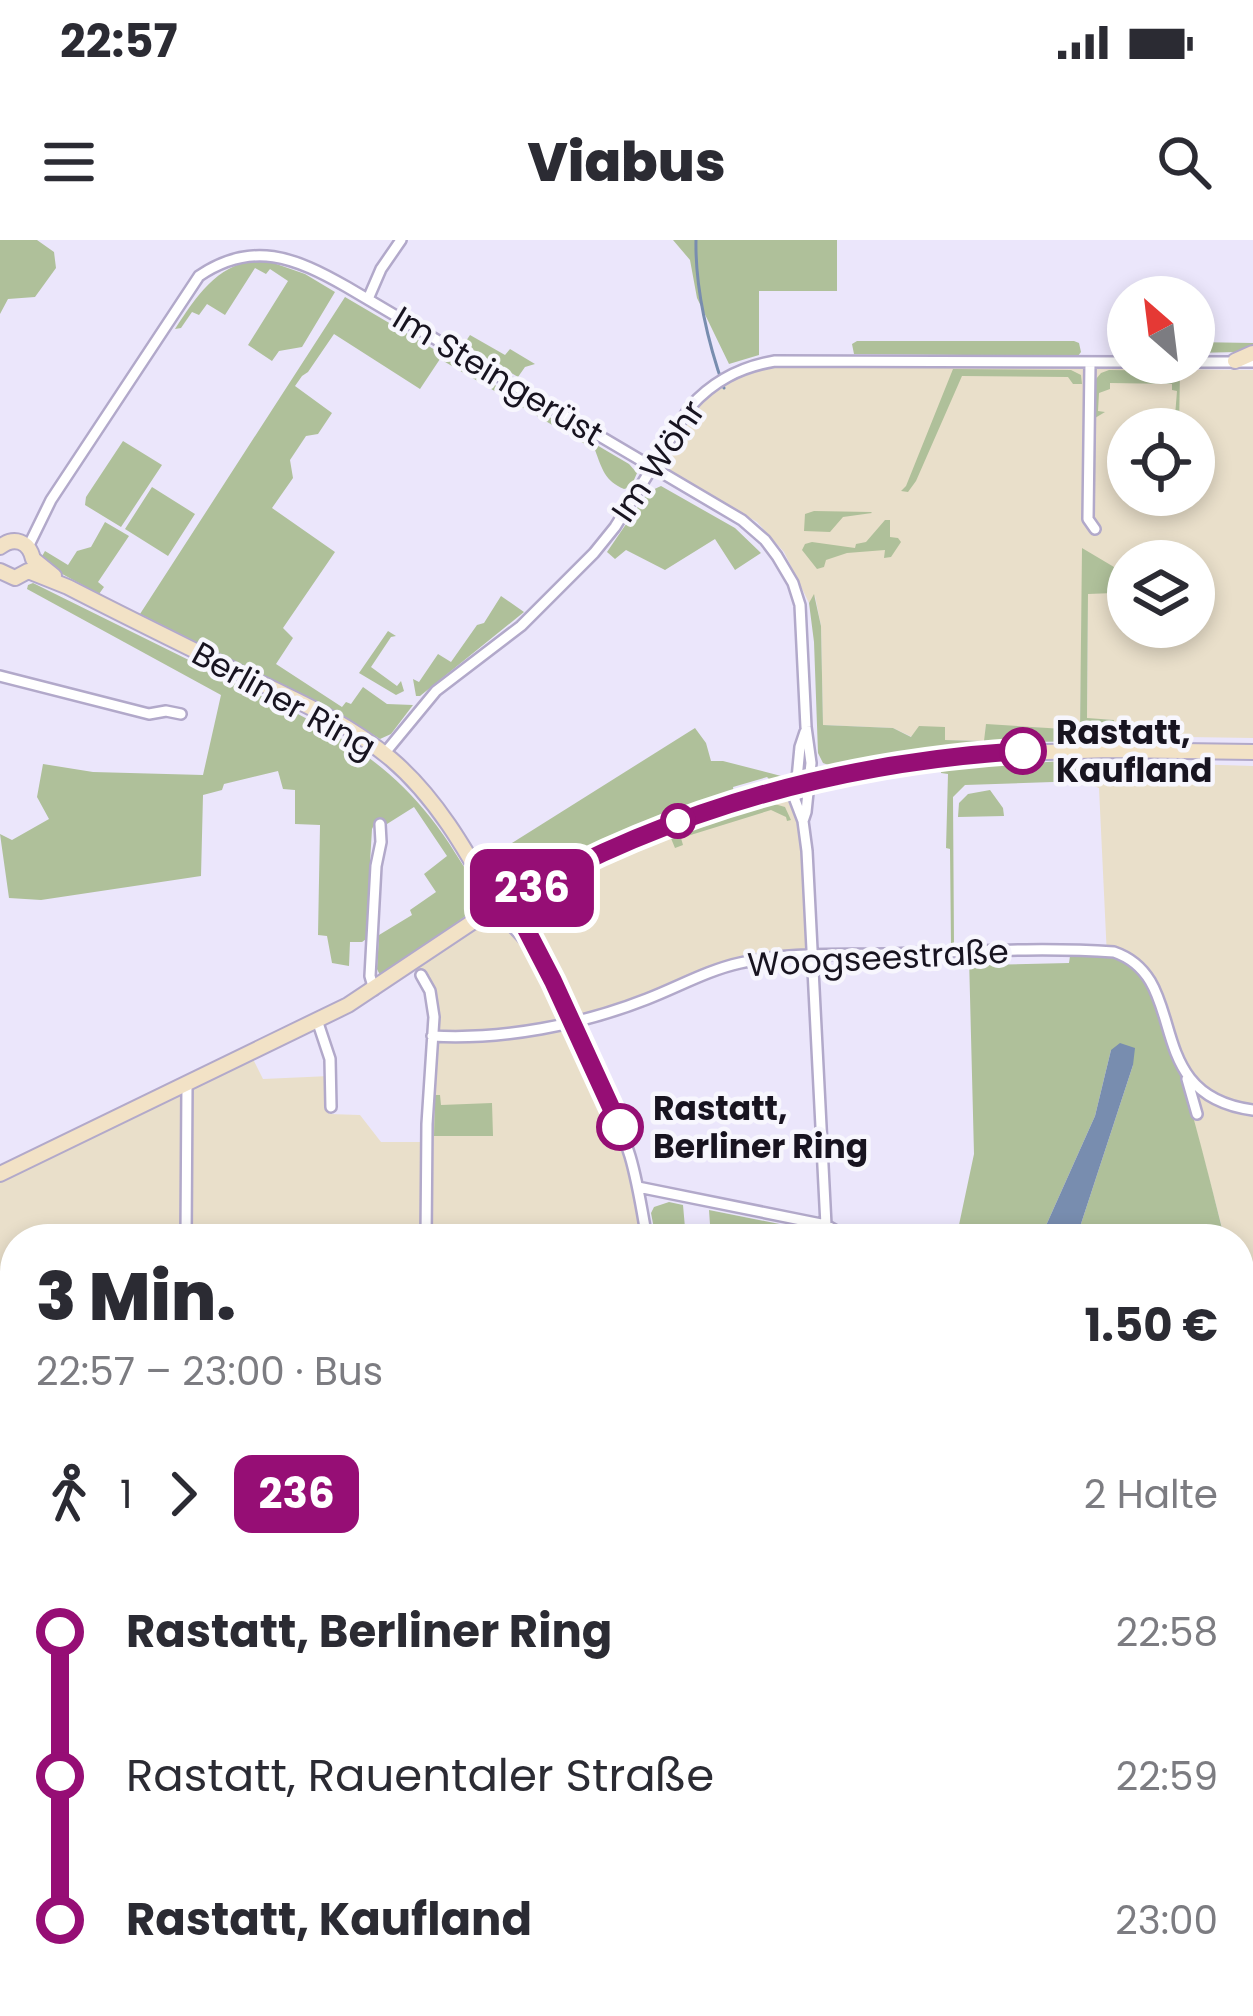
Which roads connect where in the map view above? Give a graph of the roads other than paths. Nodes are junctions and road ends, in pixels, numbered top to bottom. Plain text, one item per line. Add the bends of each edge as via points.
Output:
1 (401, 240) edge
2 (368, 299) junction
3 (1253, 359) edge
4 (1215, 362) edge
5 (1235, 362) joint
6 (1090, 363) junction
7 (1107, 363) edge
8 (653, 468) junction
9 (1095, 529) dead end
10 (16, 551) edge
11 (1, 576) edge
12 (0, 676) edge
13 (181, 714) dead end
14 (1253, 752) edge
15 (384, 754) junction
16 (803, 783) junction
17 (380, 824) dead end
18 (504, 903) junction
19 (810, 956) junction
20 (421, 975) dead end
21 (374, 990) junction
22 (316, 1020) junction
23 (572, 1021) junction
24 (433, 1036) junction
25 (1185, 1074) junction
26 (187, 1083) junction
27 (332, 1107) dead end
28 (1253, 1110) edge
29 (1197, 1114) dead end
30 (0, 1174) edge
31 (638, 1187) junction
32 (186, 1224) edge
33 (426, 1224) edge
34 (644, 1224) edge
35 (821, 1224) edge
36 (826, 1224) edge

1 - 2 street, Im Steingerüst
2 - 8 street, Im Steingerüst
2 - 10 street, Im Steingerüst via 281,251 238,251 209,267
3 - 5 street
4 - 5 street
6 - 7 street, Im Wöhr
6 - 8 street, Im Wöhr via 760,364 701,394
6 - 9 street via 1088,519
8 - 15 street, Im Wöhr via 573,576 436,691
8 - 16 street, Im Steingerüst via 742,520 793,583 801,611
10 - 11 street via 20,577
10 - 15 street, Berliner Ring via 68,587 314,709
12 - 13 street via 149,714
14 - 16 street via 984,754
15 - 18 street, Berliner Ring via 488,868
16 - 18 street via 678,820
16 - 19 street, Im Steingerüst via 795,800 806,851
17 - 21 street
18 - 21 street
18 - 23 street, Berliner Ring
19 - 23 street, Woogseestraße via 726,967
19 - 25 street, Woogseestraße via 1114,952 1146,971
19 - 36 street, Im Steingerüst
20 - 24 street via 434,1001
21 - 22 street
22 - 26 street
22 - 27 street via 330,1059
23 - 24 street, Woogseestraße
23 - 31 street, Berliner Ring
24 - 33 street
25 - 28 street via 1223,1103
25 - 29 street, Woogseestraße
26 - 30 street
26 - 32 street
31 - 34 street, Berliner Ring
31 - 35 street

